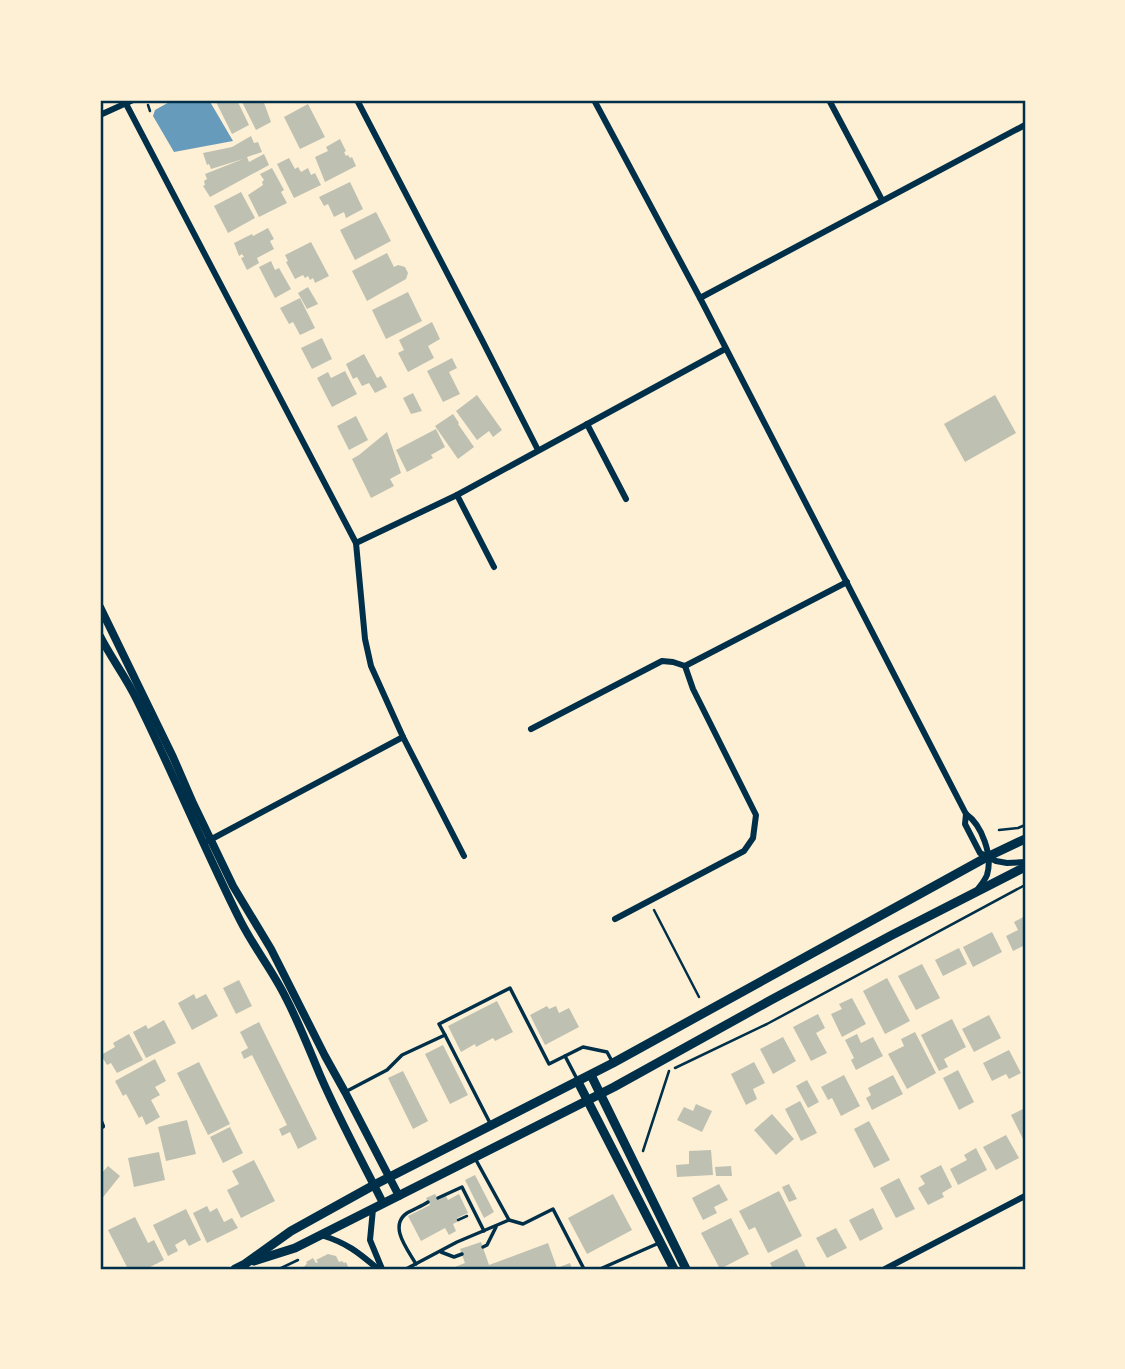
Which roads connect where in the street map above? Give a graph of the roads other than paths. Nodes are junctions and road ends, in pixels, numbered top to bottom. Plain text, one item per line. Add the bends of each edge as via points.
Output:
1 (357, 100) edge
2 (594, 100) edge
3 (829, 100) edge
4 (127, 101) edge
5 (100, 115) edge
6 (1025, 125) edge
7 (882, 200) junction
8 (700, 298) junction
9 (725, 349) junction
10 (587, 424) junction
11 (538, 450) junction
12 (457, 495) junction
13 (626, 499) dead end
14 (356, 542) junction
15 (494, 567) dead end
16 (847, 582) junction
17 (100, 607) edge
18 (100, 636) edge
19 (685, 666) junction
20 (531, 729) dead end
21 (403, 737) junction
22 (1025, 839) edge
23 (207, 842) junction
24 (464, 856) dead end
25 (987, 857) junction
26 (1025, 862) edge
27 (1025, 867) edge
28 (974, 894) junction
29 (615, 919) dead end
30 (445, 1035) junction
31 (565, 1056) junction
32 (613, 1063) junction
33 (591, 1075) junction
34 (578, 1082) junction
35 (345, 1092) junction
36 (601, 1094) junction
37 (587, 1101) junction
38 (491, 1125) junction
39 (475, 1158) junction
40 (389, 1177) junction
41 (374, 1185) junction
42 (399, 1196) junction
43 (1025, 1196) edge
44 (438, 1198) dead end
45 (428, 1202) dead end
46 (383, 1203) junction
47 (373, 1209) junction
48 (509, 1220) junction
49 (497, 1225) junction
50 (484, 1231) junction
51 (321, 1235) junction
52 (665, 1240) junction
53 (483, 1247) dead end
54 (440, 1252) junction
55 (462, 1254) dead end
56 (419, 1263) junction
57 (245, 1264) junction
58 (235, 1269) edge
59 (380, 1269) edge
60 (406, 1269) edge
61 (425, 1269) edge
62 (584, 1269) edge
63 (600, 1269) edge
64 (674, 1269) edge
65 (686, 1269) edge
66 (885, 1269) edge

1 - 11 street
2 - 8 street
3 - 7 street
4 - 5 street
4 - 14 street
6 - 7 street
7 - 8 street
8 - 9 street
9 - 10 street
9 - 16 street
10 - 11 street
10 - 13 street
11 - 12 street
12 - 14 street
12 - 15 street
14 - 21 street via 367,653
16 - 19 street
16 - 25 street via 966,814 974,819
17 - 23 street via 173,757
18 - 23 street via 136,697
19 - 20 street via 662,661
19 - 29 street via 756,815 752,838 744,852
21 - 23 street
21 - 24 street
22 - 25 main road
23 - 35 street via 271,949
23 - 41 street via 250,939 287,998
25 - 26 street
25 - 28 street via 986,875
25 - 32 main road
27 - 28 main road
28 - 36 main road
30 - 31 lane via 439,1024 510,988 549,1064
30 - 35 lane via 402,1055 387,1070
30 - 38 lane
31 - 32 lane via 583,1047 607,1052
31 - 34 lane
32 - 33 main road
33 - 34 main road
33 - 36 main road
34 - 37 main road
34 - 38 main road
35 - 40 street
36 - 37 main road
36 - 52 main road
37 - 39 main road
37 - 52 main road
38 - 40 main road
39 - 42 main road
39 - 48 lane
40 - 41 main road
40 - 42 street
41 - 46 street
41 - 57 main road via 291,1231
42 - 46 main road
43 - 66 street
44 - 50 lane via 462,1187
45 - 56 lane via 405,1214 399,1224 400,1234
46 - 47 main road
47 - 51 main road
47 - 59 street via 370,1240
48 - 49 lane
48 - 62 lane via 523,1224 553,1209
49 - 50 lane
49 - 53 lane
50 - 54 lane
51 - 57 main road
51 - 59 street via 341,1241
52 - 63 lane
52 - 64 main road
52 - 65 main road
54 - 55 lane via 454,1257
54 - 56 lane
56 - 60 lane
56 - 61 lane
57 - 58 main road

